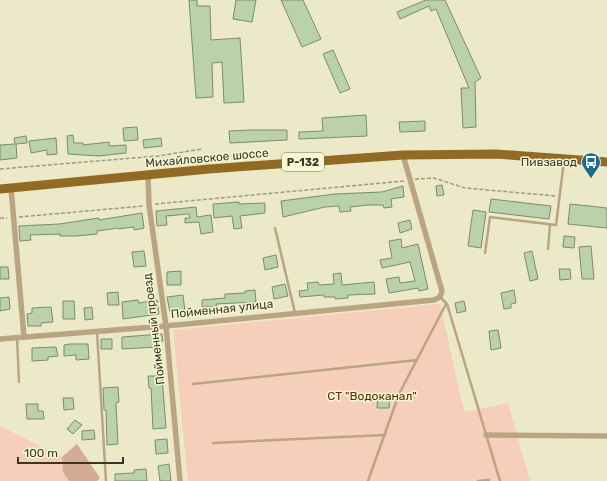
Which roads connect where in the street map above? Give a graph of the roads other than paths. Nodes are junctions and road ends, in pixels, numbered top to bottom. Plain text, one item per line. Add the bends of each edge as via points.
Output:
1 (403, 155) junction
2 (565, 158) junction
3 (607, 162) edge
4 (148, 175) junction
5 (11, 188) junction
6 (0, 189) edge
7 (550, 225) junction
8 (275, 228) dead end
9 (548, 249) dead end
10 (485, 253) dead end
11 (440, 297) junction
12 (447, 304) junction
13 (296, 313) junction
14 (166, 326) junction
15 (97, 331) junction
16 (17, 337) junction
17 (24, 337) junction
18 (0, 339) edge
19 (417, 360) junction
20 (19, 382) dead end
21 (193, 384) dead end
22 (385, 435) junction
23 (486, 435) junction
24 (607, 436) edge
25 (213, 443) dead end
26 (489, 480) dead end
27 (106, 481) edge
28 (180, 481) edge
29 (368, 481) edge
30 (478, 481) edge
31 (500, 481) edge

1 - 2 main road, Михайловское шоссе / Р-132 via 496,154
1 - 4 main road, Михайловское шоссе / Р-132
1 - 11 street via 442,291
2 - 3 main road, Михайловское шоссе / Р-132
2 - 7 lane via 556,225
4 - 5 main road, Михайловское шоссе / Р-132
4 - 14 street, Пойменный проезд via 149,205
5 - 6 main road, Михайловское шоссе / Р-132
5 - 17 street
7 - 9 lane
7 - 10 lane via 490,217
8 - 13 lane
11 - 12 lane
11 - 13 street, Пойменная улица via 434,300
12 - 19 lane
12 - 23 lane
13 - 14 street, Пойменная улица
14 - 15 street, Пойменная улица
14 - 28 street, Пойменный проезд
15 - 17 street, Пойменная улица
15 - 27 lane
16 - 17 street, Пойменная улица
16 - 18 street, Пойменная улица
16 - 20 lane
19 - 21 lane
19 - 22 lane via 399,394
22 - 25 lane
22 - 29 lane
23 - 24 street
23 - 31 lane
26 - 30 lane

